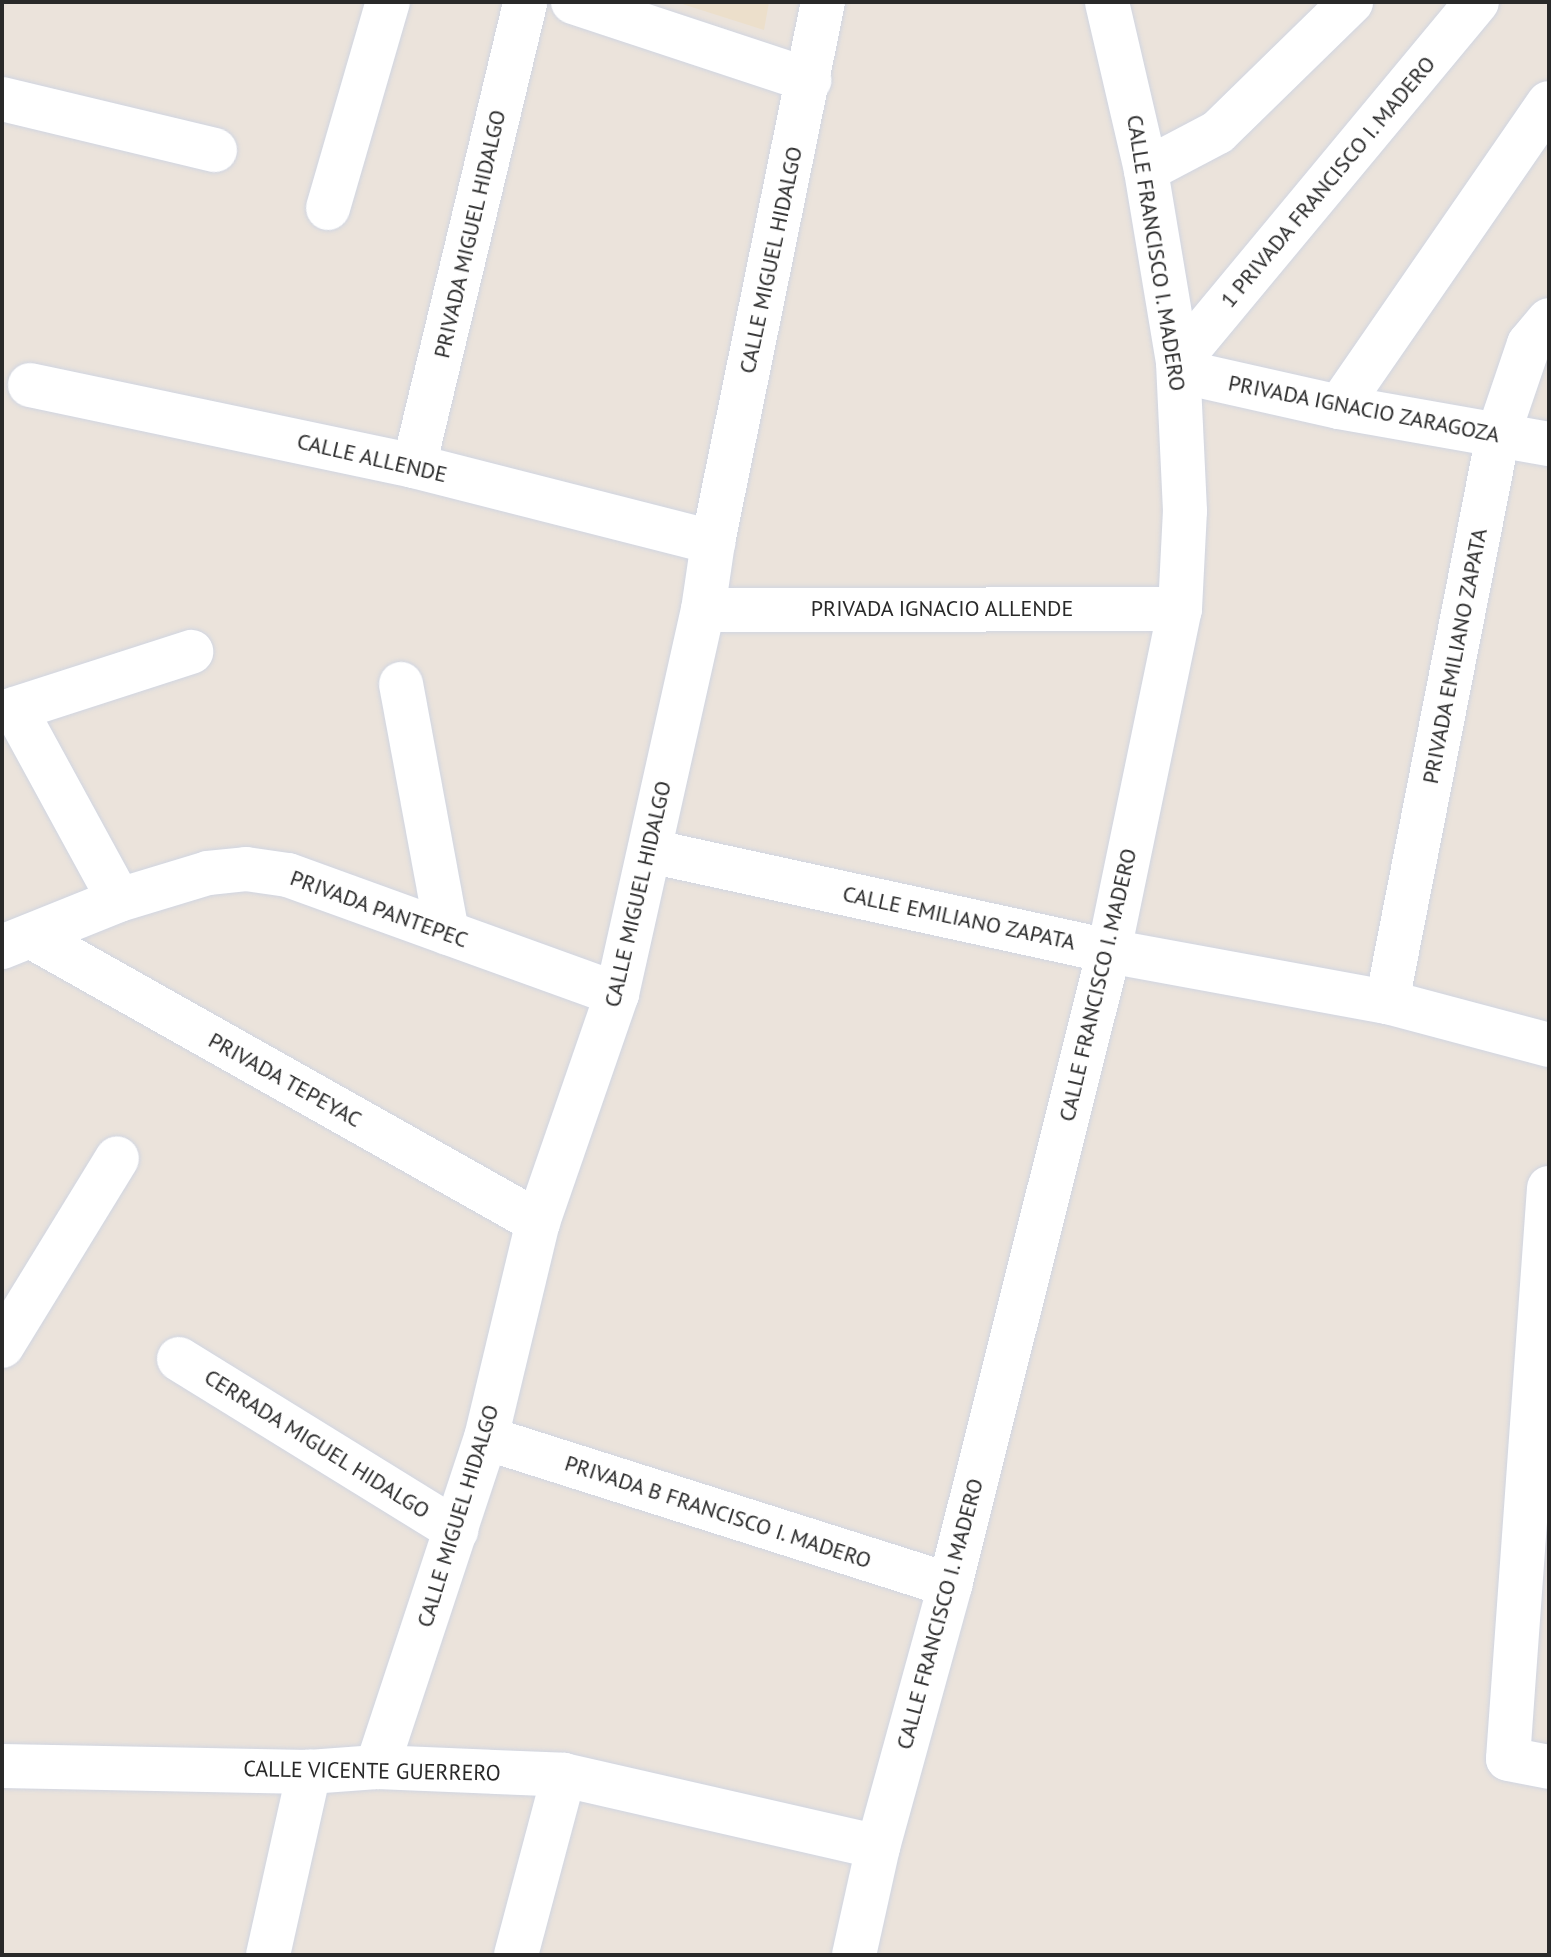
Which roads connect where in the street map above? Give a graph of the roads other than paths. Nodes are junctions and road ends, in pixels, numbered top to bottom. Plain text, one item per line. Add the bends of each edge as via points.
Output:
1 (388, 2) edge
2 (525, 2) edge
3 (573, 2) edge
4 (823, 2) edge
5 (1107, 2) edge
6 (1351, 2) edge
7 (1477, 2) edge
8 (809, 80) junction
9 (2, 99) edge
10 (1549, 103) edge
11 (215, 150) dead end
12 (1146, 170) junction
13 (328, 208) dead end
14 (1549, 320) edge
15 (1179, 367) junction
16 (30, 385) dead end
17 (1339, 407) junction
18 (1498, 435) junction
19 (1549, 444) edge
20 (414, 466) junction
21 (713, 542) junction
22 (1180, 609) junction
23 (703, 610) junction
24 (191, 652) dead end
25 (401, 684) dead end
26 (8, 711) edge
27 (650, 851) junction
28 (119, 900) junction
29 (447, 933) junction
30 (17, 942) edge
31 (1109, 951) junction
32 (617, 994) junction
33 (1387, 1002) junction
34 (1549, 1045) edge
35 (117, 1158) dead end
36 (1549, 1188) edge
37 (538, 1222) junction
38 (2, 1346) edge
39 (179, 1359) dead end
40 (486, 1438) junction
41 (456, 1530) junction
42 (950, 1585) junction
43 (2, 1766) edge
44 (377, 1767) junction
45 (1549, 1767) edge
46 (309, 1772) junction
47 (564, 1775) junction
48 (878, 1847) junction
49 (268, 1955) edge
50 (516, 1955) edge
51 (854, 1955) edge

1 - 13 street
2 - 20 street, PRIVADA MIGUEL HIDALGO
3 - 8 street
4 - 8 street, CALLE MIGUEL HIDALGO
5 - 12 street, CALLE FRANCISCO I. MADERO
6 - 12 street via 1218,132
7 - 15 street, 1 PRIVADA FRANCISCO I. MADERO
8 - 21 street, CALLE MIGUEL HIDALGO
9 - 11 street
10 - 17 street
12 - 15 street, CALLE FRANCISCO I. MADERO
14 - 18 street, PRIVADA EMILIANO ZAPATA via 1529,344
15 - 17 street, PRIVADA IGNACIO ZARAGOZA
15 - 22 street, CALLE FRANCISCO I. MADERO via 1185,511
16 - 20 street, CALLE ALLENDE
17 - 18 street, PRIVADA IGNACIO ZARAGOZA
18 - 19 street, PRIVADA IGNACIO ZARAGOZA
18 - 33 street, PRIVADA EMILIANO ZAPATA
20 - 21 street, CALLE ALLENDE
21 - 23 street, CALLE MIGUEL HIDALGO
22 - 23 street, PRIVADA IGNACIO ALLENDE
22 - 31 street, CALLE FRANCISCO I. MADERO
23 - 27 street, CALLE MIGUEL HIDALGO
24 - 26 street
25 - 29 street
26 - 28 street
27 - 31 street, CALLE EMILIANO ZAPATA
27 - 32 street, CALLE MIGUEL HIDALGO
28 - 29 street, PRIVADA PANTEPEC via 208,873 246,869 288,875
28 - 30 street, PRIVADA PANTEPEC
29 - 32 street, PRIVADA PANTEPEC
30 - 37 street, PRIVADA TEPEYAC
31 - 33 street, CALLE EMILIANO ZAPATA
31 - 42 street, CALLE FRANCISCO I. MADERO
32 - 37 street, CALLE MIGUEL HIDALGO
33 - 34 street, CALLE EMILIANO ZAPATA
35 - 38 street
36 - 45 street via 1508,1759
37 - 40 street, CALLE MIGUEL HIDALGO
39 - 41 street, CERRADA MIGUEL HIDALGO
40 - 41 street, CALLE MIGUEL HIDALGO
40 - 42 street, PRIVADA B FRANCISCO I. MADERO
41 - 44 street, CALLE MIGUEL HIDALGO
42 - 48 street, CALLE FRANCISCO I. MADERO
43 - 46 street, CALLE VICENTE GUERRERO
44 - 46 street, CALLE VICENTE GUERRERO
44 - 47 street, CALLE VICENTE GUERRERO
46 - 49 street
47 - 48 street, CALLE VICENTE GUERRERO
47 - 50 street
48 - 51 street, CALLE FRANCISCO I. MADERO

